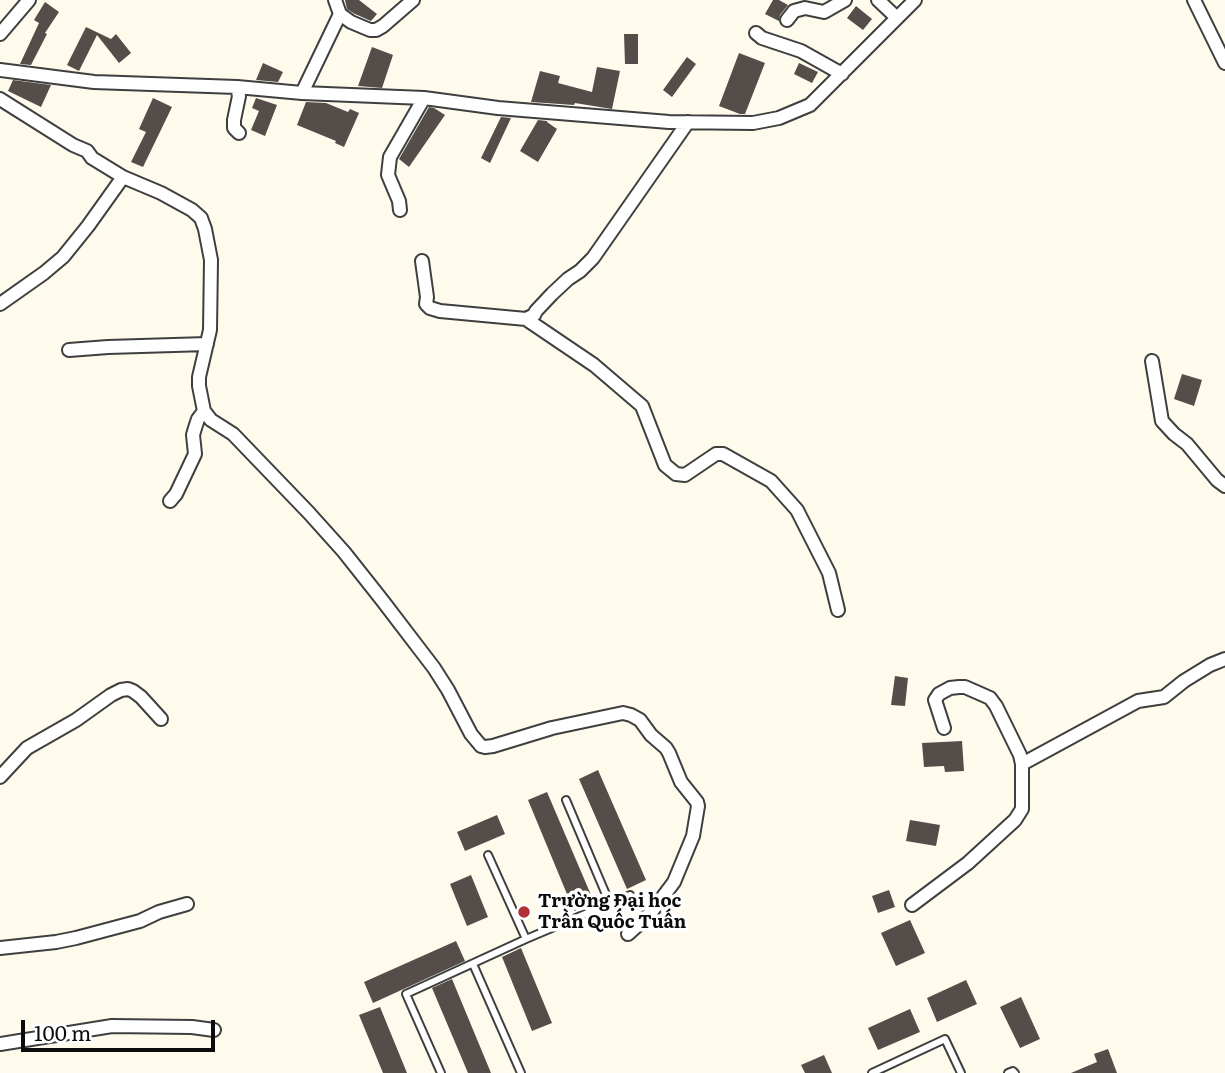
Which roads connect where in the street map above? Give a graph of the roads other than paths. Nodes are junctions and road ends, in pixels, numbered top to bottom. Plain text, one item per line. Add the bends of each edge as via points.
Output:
1 (29, 0) edge
2 (335, 0) edge
3 (413, 0) edge
4 (845, 0) edge
5 (878, 0) edge
6 (915, 0) edge
7 (1194, 0) edge
8 (340, 14) junction
9 (897, 19) junction
10 (787, 20) dead end
11 (756, 33) dead end
12 (0, 34) edge
13 (1225, 63) edge
14 (0, 69) edge
15 (842, 74) junction
16 (237, 87) junction
17 (302, 93) junction
18 (0, 99) edge
19 (424, 99) junction
20 (688, 122) junction
21 (239, 133) dead end
22 (123, 177) junction
23 (400, 210) dead end
24 (422, 261) dead end
25 (0, 304) edge
26 (526, 319) junction
27 (207, 344) junction
28 (69, 351) dead end
29 (1152, 361) dead end
30 (204, 411) junction
31 (1225, 486) edge
32 (170, 502) dead end
33 (838, 610) dead end
34 (1225, 659) edge
35 (160, 719) dead end
36 (944, 728) dead end
37 (1022, 764) junction
38 (0, 777) edge
39 (566, 800) dead end
40 (488, 855) dead end
41 (629, 895) dead end
42 (187, 904) dead end
43 (610, 904) junction
44 (912, 905) dead end
45 (628, 934) dead end
46 (526, 939) junction
47 (0, 948) edge
48 (473, 964) junction
49 (214, 1030) dead end
50 (0, 1044) edge
51 (441, 1073) edge
52 (521, 1073) edge
53 (872, 1073) edge
54 (961, 1073) edge
55 (1008, 1073) edge
56 (1015, 1073) edge

1 - 12 street
2 - 8 street
3 - 8 street via 376,30 359,27
4 - 10 street via 824,12 794,11
5 - 9 street
6 - 9 street
7 - 13 street
8 - 17 street
9 - 15 street
11 - 15 street
14 - 16 street via 94,82
15 - 20 street via 810,105 779,118 753,123
16 - 17 street
16 - 21 street via 234,128
17 - 19 street
18 - 22 street
19 - 20 street
19 - 23 street via 390,157 388,175
20 - 26 street via 593,258
22 - 25 street via 63,257
22 - 27 street via 192,210 203,222 211,260
24 - 26 street via 430,308
26 - 33 street via 594,365 642,406 666,465 676,474 685,475 723,454 771,481 797,510 829,573
27 - 28 street
27 - 30 street via 199,377
29 - 31 street via 1162,421
30 - 32 street via 193,435 195,454
30 - 45 street via 233,434 344,552 434,668 481,746 623,713 640,720 666,748 681,782 697,802 693,836 674,882
34 - 37 street via 1164,697 1138,701
35 - 38 street via 133,691 121,690 27,748
36 - 37 street via 935,700 939,694 958,687 985,695 996,706
37 - 44 street via 1023,804 1018,817
39 - 43 lane
40 - 46 lane
41 - 43 lane
42 - 47 street via 76,939
43 - 46 lane
46 - 48 lane
48 - 51 lane via 406,994
48 - 52 lane
49 - 50 street via 112,1026
53 - 54 lane via 945,1039
55 - 56 lane

